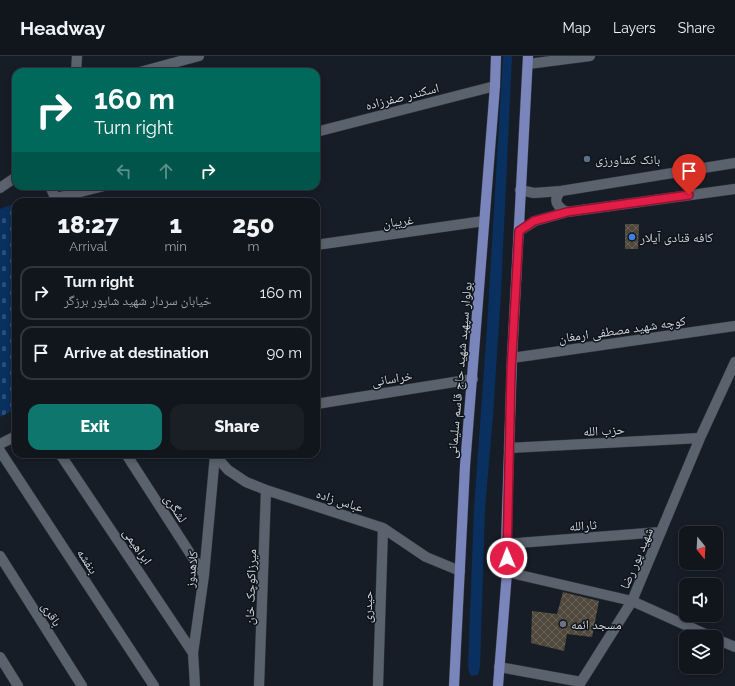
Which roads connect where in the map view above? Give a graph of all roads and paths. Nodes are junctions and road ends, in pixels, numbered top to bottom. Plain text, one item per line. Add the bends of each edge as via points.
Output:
1 (77, 56) edge
2 (199, 56) edge
3 (496, 56) edge
4 (590, 56) edge
5 (528, 60) edge
6 (76, 68) edge
7 (155, 68) edge
8 (495, 86) junction
9 (320, 131) edge
10 (735, 163) edge
11 (12, 180) edge
12 (0, 188) edge
13 (735, 189) edge
14 (90, 190) edge
15 (520, 190) junction
16 (561, 192) junction
17 (63, 198) edge
18 (567, 212) junction
19 (484, 222) junction
20 (519, 231) junction
21 (320, 244) edge
22 (735, 326) edge
23 (512, 358) junction
24 (735, 362) edge
25 (473, 378) junction
26 (320, 403) edge
27 (12, 438) edge
28 (700, 438) junction
29 (0, 444) edge
30 (509, 448) junction
31 (0, 451) edge
32 (63, 458) edge
33 (129, 458) edge
34 (215, 458) edge
35 (218, 458) edge
36 (266, 490) junction
37 (382, 528) junction
38 (661, 532) junction
39 (506, 544) junction
40 (0, 556) edge
41 (460, 571) junction
42 (507, 572) junction
43 (204, 575) junction
44 (632, 601) junction
45 (696, 630) edge
46 (723, 642) edge
47 (735, 647) edge
48 (193, 653) junction
49 (0, 657) edge
50 (499, 667) junction
51 (582, 685) edge
52 (18, 686) edge
53 (82, 686) edge
54 (154, 686) edge
55 (194, 686) edge
56 (259, 686) edge
57 (378, 686) edge
58 (454, 686) edge
59 (498, 686) edge

1 - 6 street
2 - 7 street
3 - 8 main road, بولوار سپهبد شهید حاج قاسم سلیمانی
4 - 5 street
5 - 15 main road
8 - 9 street, اسکندر صفرزاده
8 - 19 main road, بولوار سپهبد شهید حاج قاسم سلیمانی
10 - 16 street
11 - 12 street
13 - 18 street
14 - 17 street
15 - 16 street via 534,193
15 - 20 main road
16 - 18 street via 557,195 557,205
18 - 20 street via 534,221
19 - 21 street, غریبان
19 - 25 main road, بولوار سپهبد شهید حاج قاسم سلیمانی
20 - 23 main road
22 - 23 street, کوچه شهید مصطفی ارمغان
23 - 30 main road
24 - 28 street, شهید پور رضا
25 - 26 street, خراسانی
25 - 41 main road, بولوار سپهبد شهید حاج قاسم سلیمانی via 465,466
27 - 29 street
28 - 30 street, حزب الله
28 - 38 street, شهید پور رضا
30 - 39 main road
31 - 54 street, بنفشه
32 - 48 street, ابراهیمی
33 - 43 street, لشگری
34 - 43 street, کلاهدوز
35 - 36 street, عباس زاده via 228,470 246,482
36 - 37 street, عباس زاده
36 - 56 street, میرزاکوچک خان
37 - 41 street, عباس زاده via 426,557
37 - 57 street, حیدری
38 - 39 street, ثارالله
38 - 44 street, شهید پور رضا
39 - 42 main road
40 - 53 street, باقری
41 - 58 main road, بولوار سپهبد شهید حاج قاسم سلیمانی
42 - 44 street
42 - 50 main road
43 - 48 street, کلاهدوز
44 - 45 street
44 - 51 street, شهید پور رضا
46 - 47 street
48 - 55 street, کلاهدوز
49 - 52 street
50 - 51 street, شهید پور رضا
50 - 59 main road

